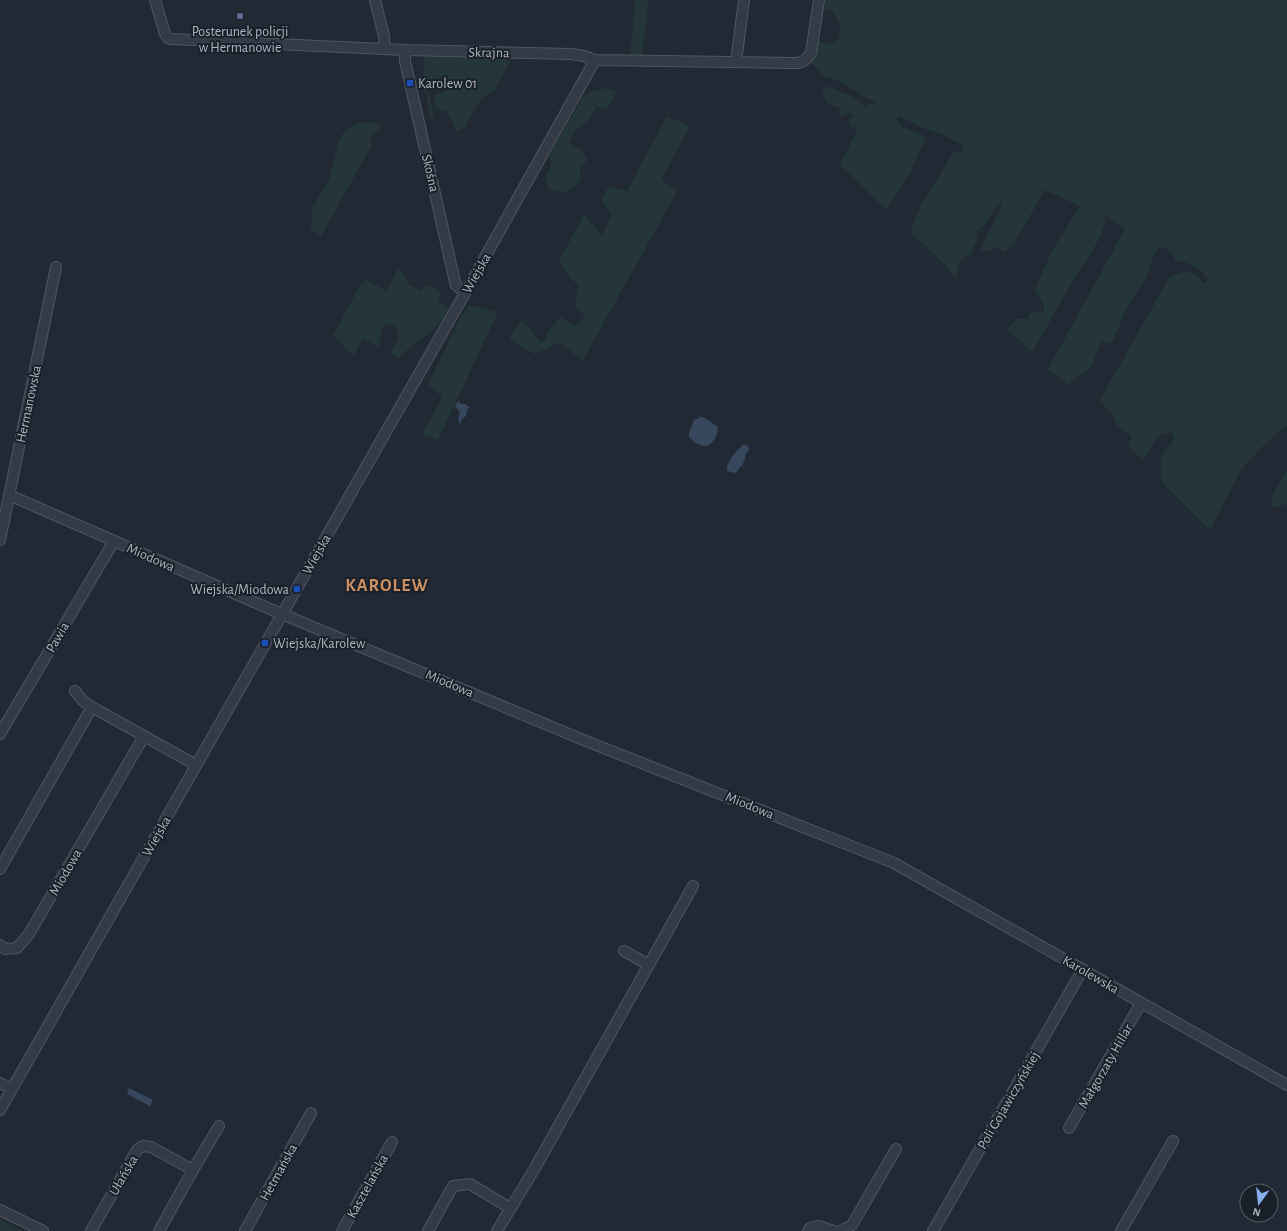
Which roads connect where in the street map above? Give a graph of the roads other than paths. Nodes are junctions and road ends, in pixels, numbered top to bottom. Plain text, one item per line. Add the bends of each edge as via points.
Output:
1 (155, 0) edge
2 (375, 0) edge
3 (744, 0) edge
4 (819, 0) edge
5 (385, 49) junction
6 (405, 50) junction
7 (595, 60) junction
8 (736, 62) junction
9 (56, 267) dead end
10 (465, 293) junction
11 (9, 495) junction
12 (0, 540) edge
13 (114, 541) junction
14 (282, 614) junction
15 (75, 691) dead end
16 (92, 707) junction
17 (0, 734) edge
18 (144, 736) junction
19 (196, 765) junction
20 (894, 863) joint
21 (0, 869) edge
22 (693, 886) dead end
23 (0, 944) edge
24 (624, 951) dead end
25 (649, 965) junction
26 (1084, 969) junction
27 (1141, 1003) junction
28 (0, 1082) edge
29 (1287, 1085) edge
30 (12, 1089) junction
31 (0, 1110) edge
32 (311, 1113) dead end
33 (219, 1126) dead end
34 (1069, 1128) dead end
35 (1173, 1141) dead end
36 (392, 1142) dead end
37 (896, 1149) dead end
38 (193, 1170) junction
39 (510, 1208) junction
40 (0, 1210) edge
41 (809, 1230) edge
42 (43, 1231) edge
43 (91, 1231) edge
44 (159, 1231) edge
45 (245, 1231) edge
46 (342, 1231) edge
47 (428, 1231) edge
48 (497, 1231) edge
49 (834, 1231) edge
50 (840, 1231) edge
51 (933, 1231) edge
52 (1121, 1231) edge

1 - 5 street, Skrajna via 166,36 171,39
2 - 5 street
3 - 8 street
4 - 8 street, Skrajna via 811,53 806,60 799,63
5 - 6 street, Skrajna
6 - 7 street, Skrajna via 571,54
6 - 10 street, Skośna via 405,61 455,282
7 - 8 street, Skrajna
7 - 10 street, Wiejska
9 - 11 street, Hermanowska
10 - 14 street, Wiejska
11 - 12 street, Hermanowska
11 - 13 street, Miodowa
13 - 14 street, Miodowa
13 - 17 street, Pawia
14 - 19 street, Wiejska
14 - 20 street, Miodowa via 581,739
15 - 16 street
16 - 18 street
16 - 21 street
18 - 19 street
18 - 23 street, Miodowa via 29,934 17,948 5,949
19 - 30 street, Wiejska
20 - 26 street, Karolewska
22 - 25 street
24 - 25 street
25 - 39 street
26 - 27 street, Karolewska
26 - 51 street, Poli Gojawiczyńskiej
27 - 29 street, Karolewska
27 - 34 street, Małgorzaty Hillar
28 - 30 street
30 - 31 street, Wiejska
32 - 45 street, Hetmańska
33 - 38 street
35 - 52 street
36 - 46 street, Kasztelańska
37 - 50 street via 852,1225
38 - 43 street, Ułańska via 151,1147 143,1146 137,1150
38 - 44 street
39 - 47 street via 470,1184 453,1186
39 - 48 street
40 - 42 street
41 - 49 street via 818,1226

